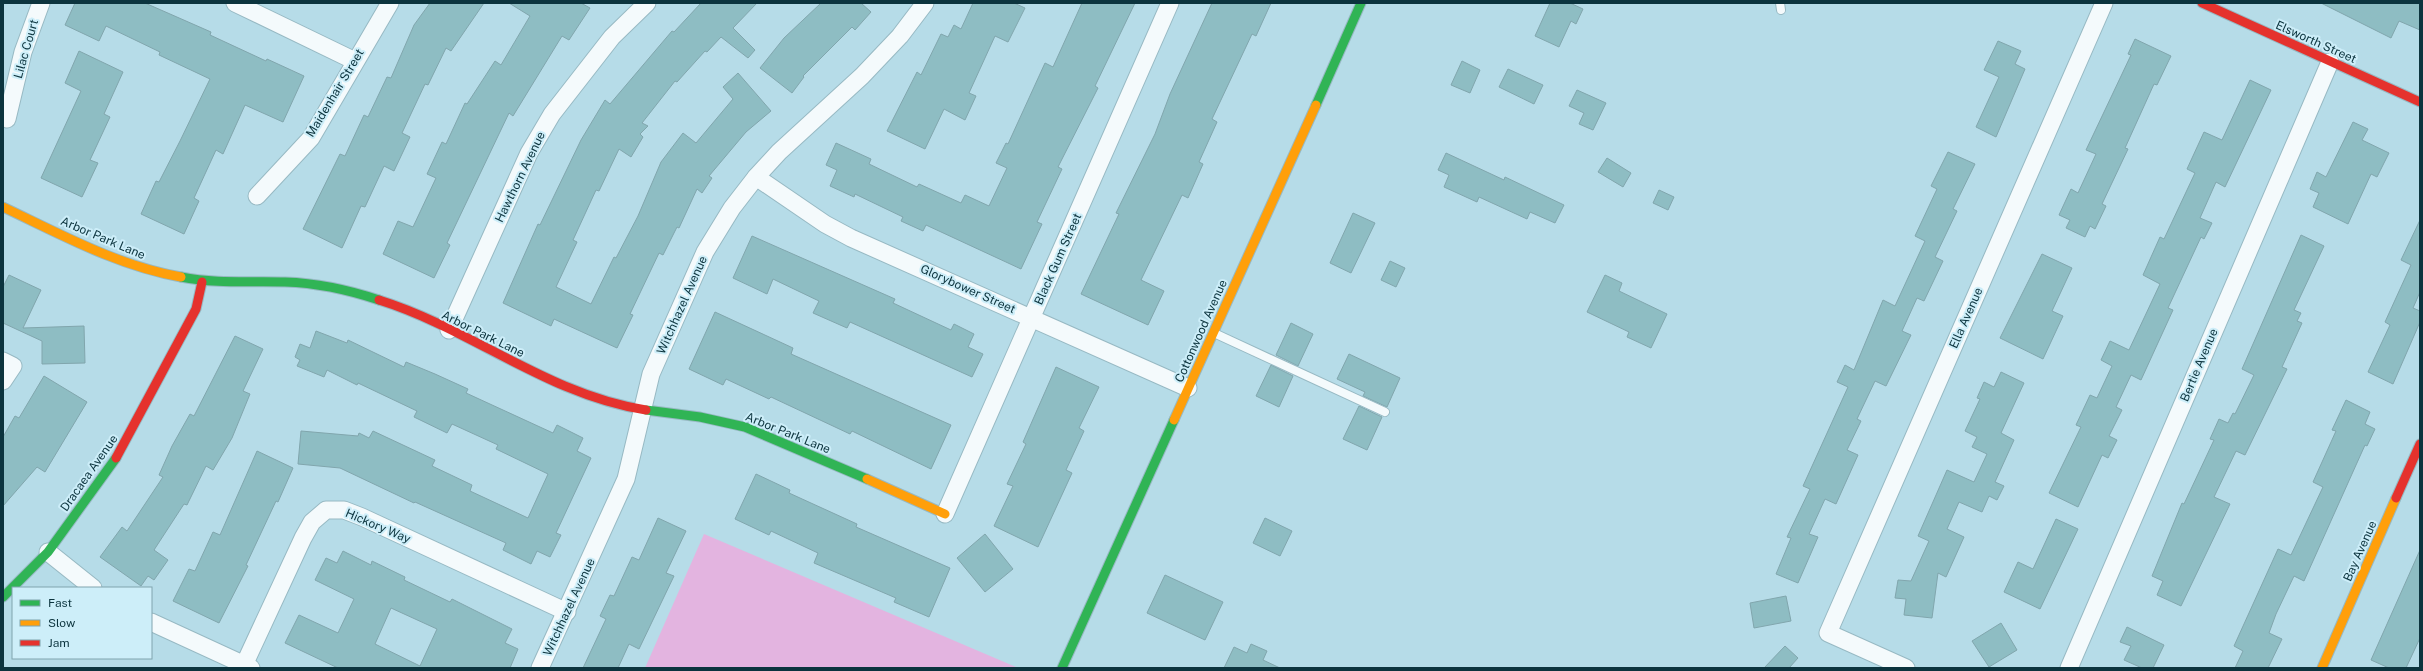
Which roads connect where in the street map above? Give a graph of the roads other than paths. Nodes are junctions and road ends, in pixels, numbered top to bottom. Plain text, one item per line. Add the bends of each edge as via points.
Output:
1 (41, 3) edge
2 (235, 3) edge
3 (390, 3) edge
4 (925, 3) edge
5 (1170, 3) edge
6 (1361, 3) edge
7 (2104, 3) edge
8 (2202, 3) edge
9 (638, 6) edge
10 (355, 61) junction
11 (2330, 62) junction
12 (2420, 102) edge
13 (7, 119) dead end
14 (756, 177) junction
15 (257, 196) dead end
16 (3, 207) edge
17 (202, 282) junction
18 (1032, 317) junction
19 (449, 330) junction
20 (1213, 333) junction
21 (3, 361) edge
22 (3, 381) edge
23 (1188, 388) junction
24 (643, 409) junction
25 (1385, 412) dead end
26 (2420, 444) edge
27 (945, 514) joint
28 (48, 552) junction
29 (13, 587) edge
30 (92, 587) edge
31 (12, 588) edge
32 (3, 597) edge
33 (567, 612) junction
34 (152, 622) edge
35 (247, 666) edge
36 (540, 668) edge
37 (1062, 668) edge
38 (1906, 668) edge
39 (2069, 668) edge
40 (2322, 668) edge

1 - 13 street, Lilac Court via 23,52
2 - 10 street
3 - 10 street, Maidenhair Street
4 - 14 street, Witchhazel Avenue via 900,36 862,76 779,152
5 - 18 street, Black Gum Street
6 - 20 street, Cottonwood Avenue
7 - 38 street, Ella Avenue via 1828,633
8 - 11 street, Elsworth Street
9 - 19 street, Hawthorn Avenue via 552,114 529,153
10 - 15 street, Maidenhair Street via 310,138
11 - 12 street, Elsworth Street
11 - 39 street, Bertie Avenue
14 - 18 street, Glorybower Street via 831,228
14 - 24 street, Witchhazel Avenue via 732,208 705,252 651,374
16 - 17 street, Arbor Park Lane via 140,268
17 - 19 street, Arbor Park Lane via 285,282 323,286 385,302
17 - 28 street, Dracaea Avenue via 196,309 122,451
18 - 23 street, Glorybower Street
18 - 27 street, Black Gum Street
19 - 24 street, Arbor Park Lane via 586,396 614,405
20 - 23 street, Cottonwood Avenue
20 - 25 lane
21 - 22 street via 14,366
23 - 37 street, Cottonwood Avenue
24 - 27 street, Arbor Park Lane via 702,416 739,425
24 - 33 street, Witchhazel Avenue via 626,479
26 - 40 street, Bay Avenue
28 - 29 street, Dracaea Avenue
28 - 30 street
31 - 32 street, Dracaea Avenue
33 - 35 street, Hickory Way via 362,516 344,510 326,510 312,522 303,538
33 - 36 street, Witchhazel Avenue
34 - 35 street

